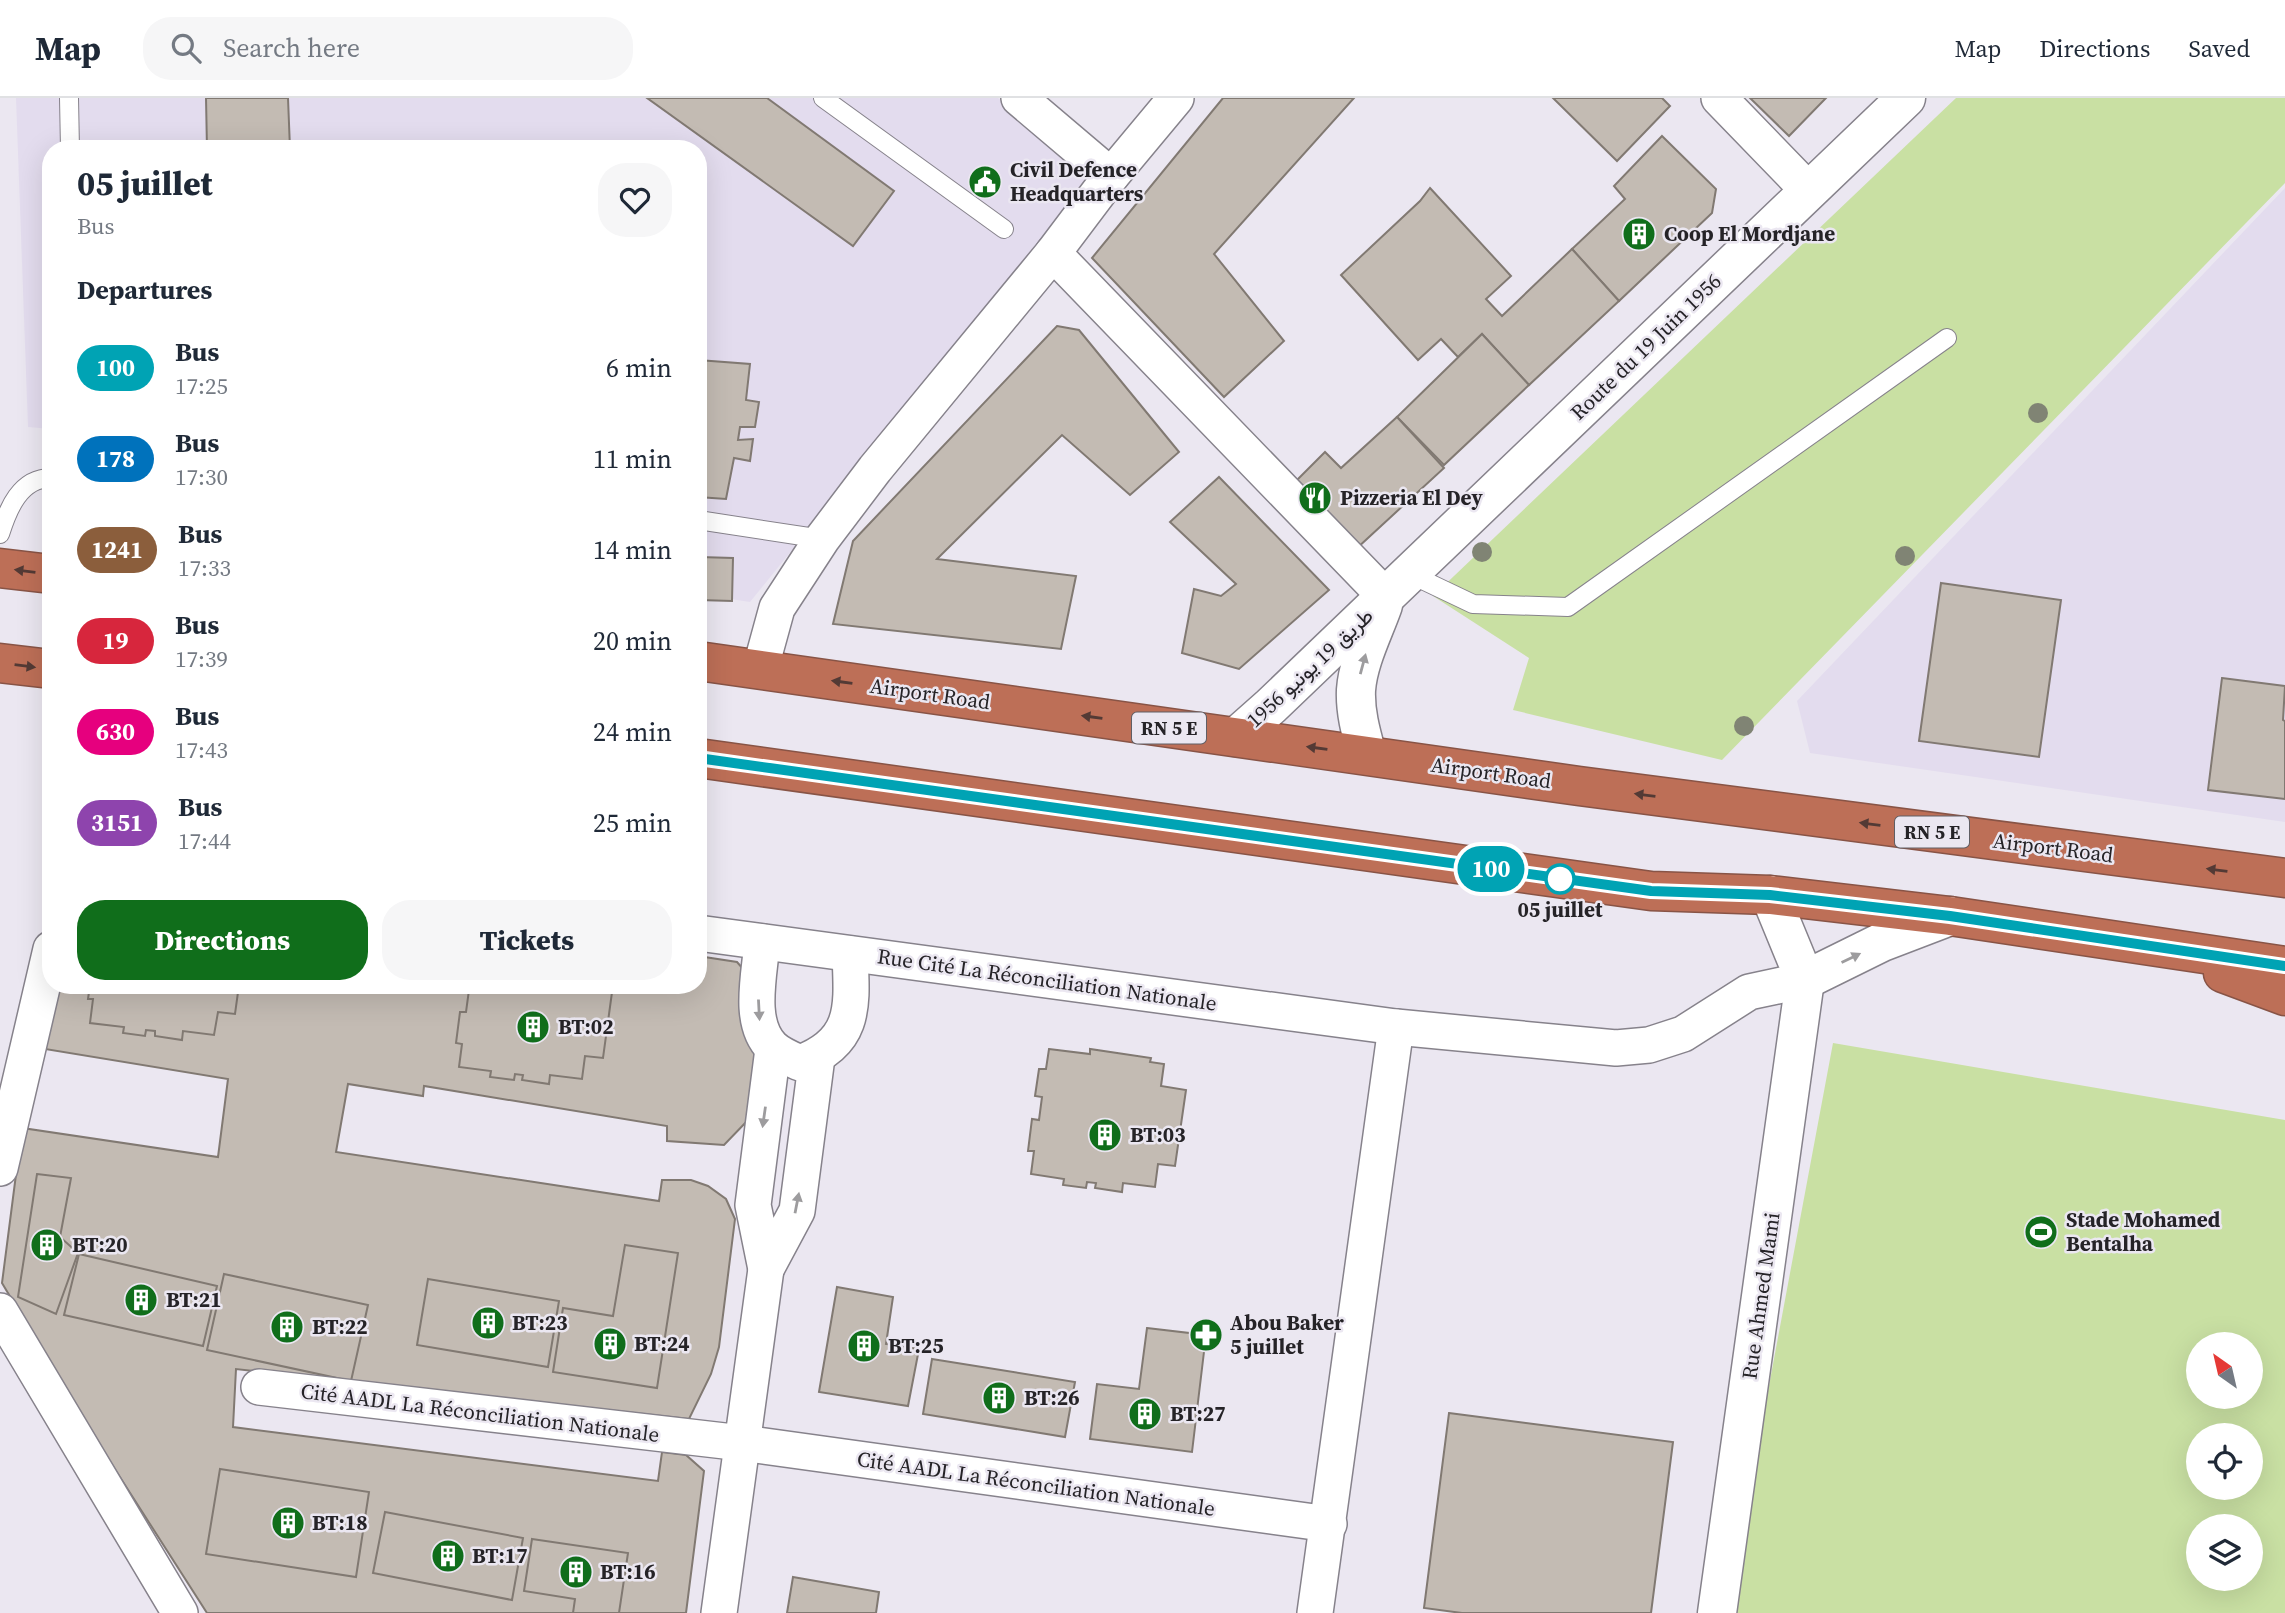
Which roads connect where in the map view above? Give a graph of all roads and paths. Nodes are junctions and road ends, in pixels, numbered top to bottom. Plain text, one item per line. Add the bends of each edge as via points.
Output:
1 (69, 98) edge
2 (823, 98) edge
3 (1018, 98) edge
4 (1719, 98) edge
5 (1906, 98) edge
6 (1168, 101) edge
7 (70, 140) edge
8 (1111, 176) junction
9 (1809, 191) junction
10 (1004, 229) dead end
11 (1053, 253) junction
12 (1947, 338) dead end
13 (42, 479) edge
14 (707, 521) edge
15 (0, 534) edge
16 (822, 539) junction
17 (0, 568) edge
18 (42, 573) edge
19 (1398, 585) junction
20 (707, 662) edge
21 (0, 663) edge
22 (42, 668) edge
23 (760, 670) junction
24 (1236, 737) junction
25 (1367, 755) junction
26 (707, 759) edge
27 (2280, 874) edge
28 (1770, 895) junction
29 (1950, 916) junction
30 (707, 934) edge
31 (762, 942) junction
32 (2156, 948) junction
33 (850, 954) junction
34 (2285, 966) edge
35 (1805, 980) junction
36 (42, 988) edge
37 (2285, 996) edge
38 (1396, 1027) junction
39 (773, 1049) junction
40 (817, 1057) junction
41 (0, 1168) edge
42 (766, 1269) junction
43 (0, 1311) edge
44 (259, 1387) dead end
45 (742, 1443) junction
46 (1329, 1524) junction
47 (180, 1613) edge
48 (719, 1613) edge
49 (1315, 1613) edge
50 (1717, 1613) edge

1 - 7 lane
2 - 10 lane
3 - 8 street
4 - 9 street
5 - 9 street, Route du 19 Juin 1956
6 - 8 street
8 - 11 street
9 - 19 street, Route du 19 Juin 1956
11 - 16 street
11 - 19 street
12 - 19 lane via 1568,607 1473,604
13 - 15 lane via 20,490
14 - 16 lane
16 - 23 street via 777,608
18 -> 17 highway
19 - 24 street, طريق 19 يونيو 1956
25 -> 19 street, طريق 19 يونيو 1956 via 1358,722 1356,688 1366,653
20 - 23 highway, Airport Road / RN 5 E
21 -> 22 highway
24 -> 23 highway, Airport Road / RN 5 E
25 -> 24 highway, Airport Road / RN 5 E
27 -> 25 highway, Airport Road / RN 5 E via 1592,788
26 - 28 highway via 1651,891
28 - 29 highway
28 - 35 street
29 - 32 highway
35 -> 29 street via 1882,942
30 - 31 street, Rue Cité La Réconciliation Nationale
31 - 33 street, Rue Cité La Réconciliation Nationale
31 -> 39 street via 758,1014 761,1033
32 - 34 highway
32 - 37 highway
33 - 38 street, Rue Cité La Réconciliation Nationale
33 - 40 street via 850,1018
35 - 38 street, Rue Cité La Réconciliation Nationale via 1749,992 1683,1034 1649,1045 1616,1048
35 - 50 street, Rue Ahmed Mami
36 - 41 street
38 - 46 street
39 - 40 street via 800,1063
39 -> 42 street via 753,1205
42 -> 40 street via 797,1212
42 - 45 street
43 - 47 street
44 - 45 street, Cité AADL La Réconciliation Nationale
45 - 46 street, Cité AADL La Réconciliation Nationale
45 - 48 street
46 - 49 street

